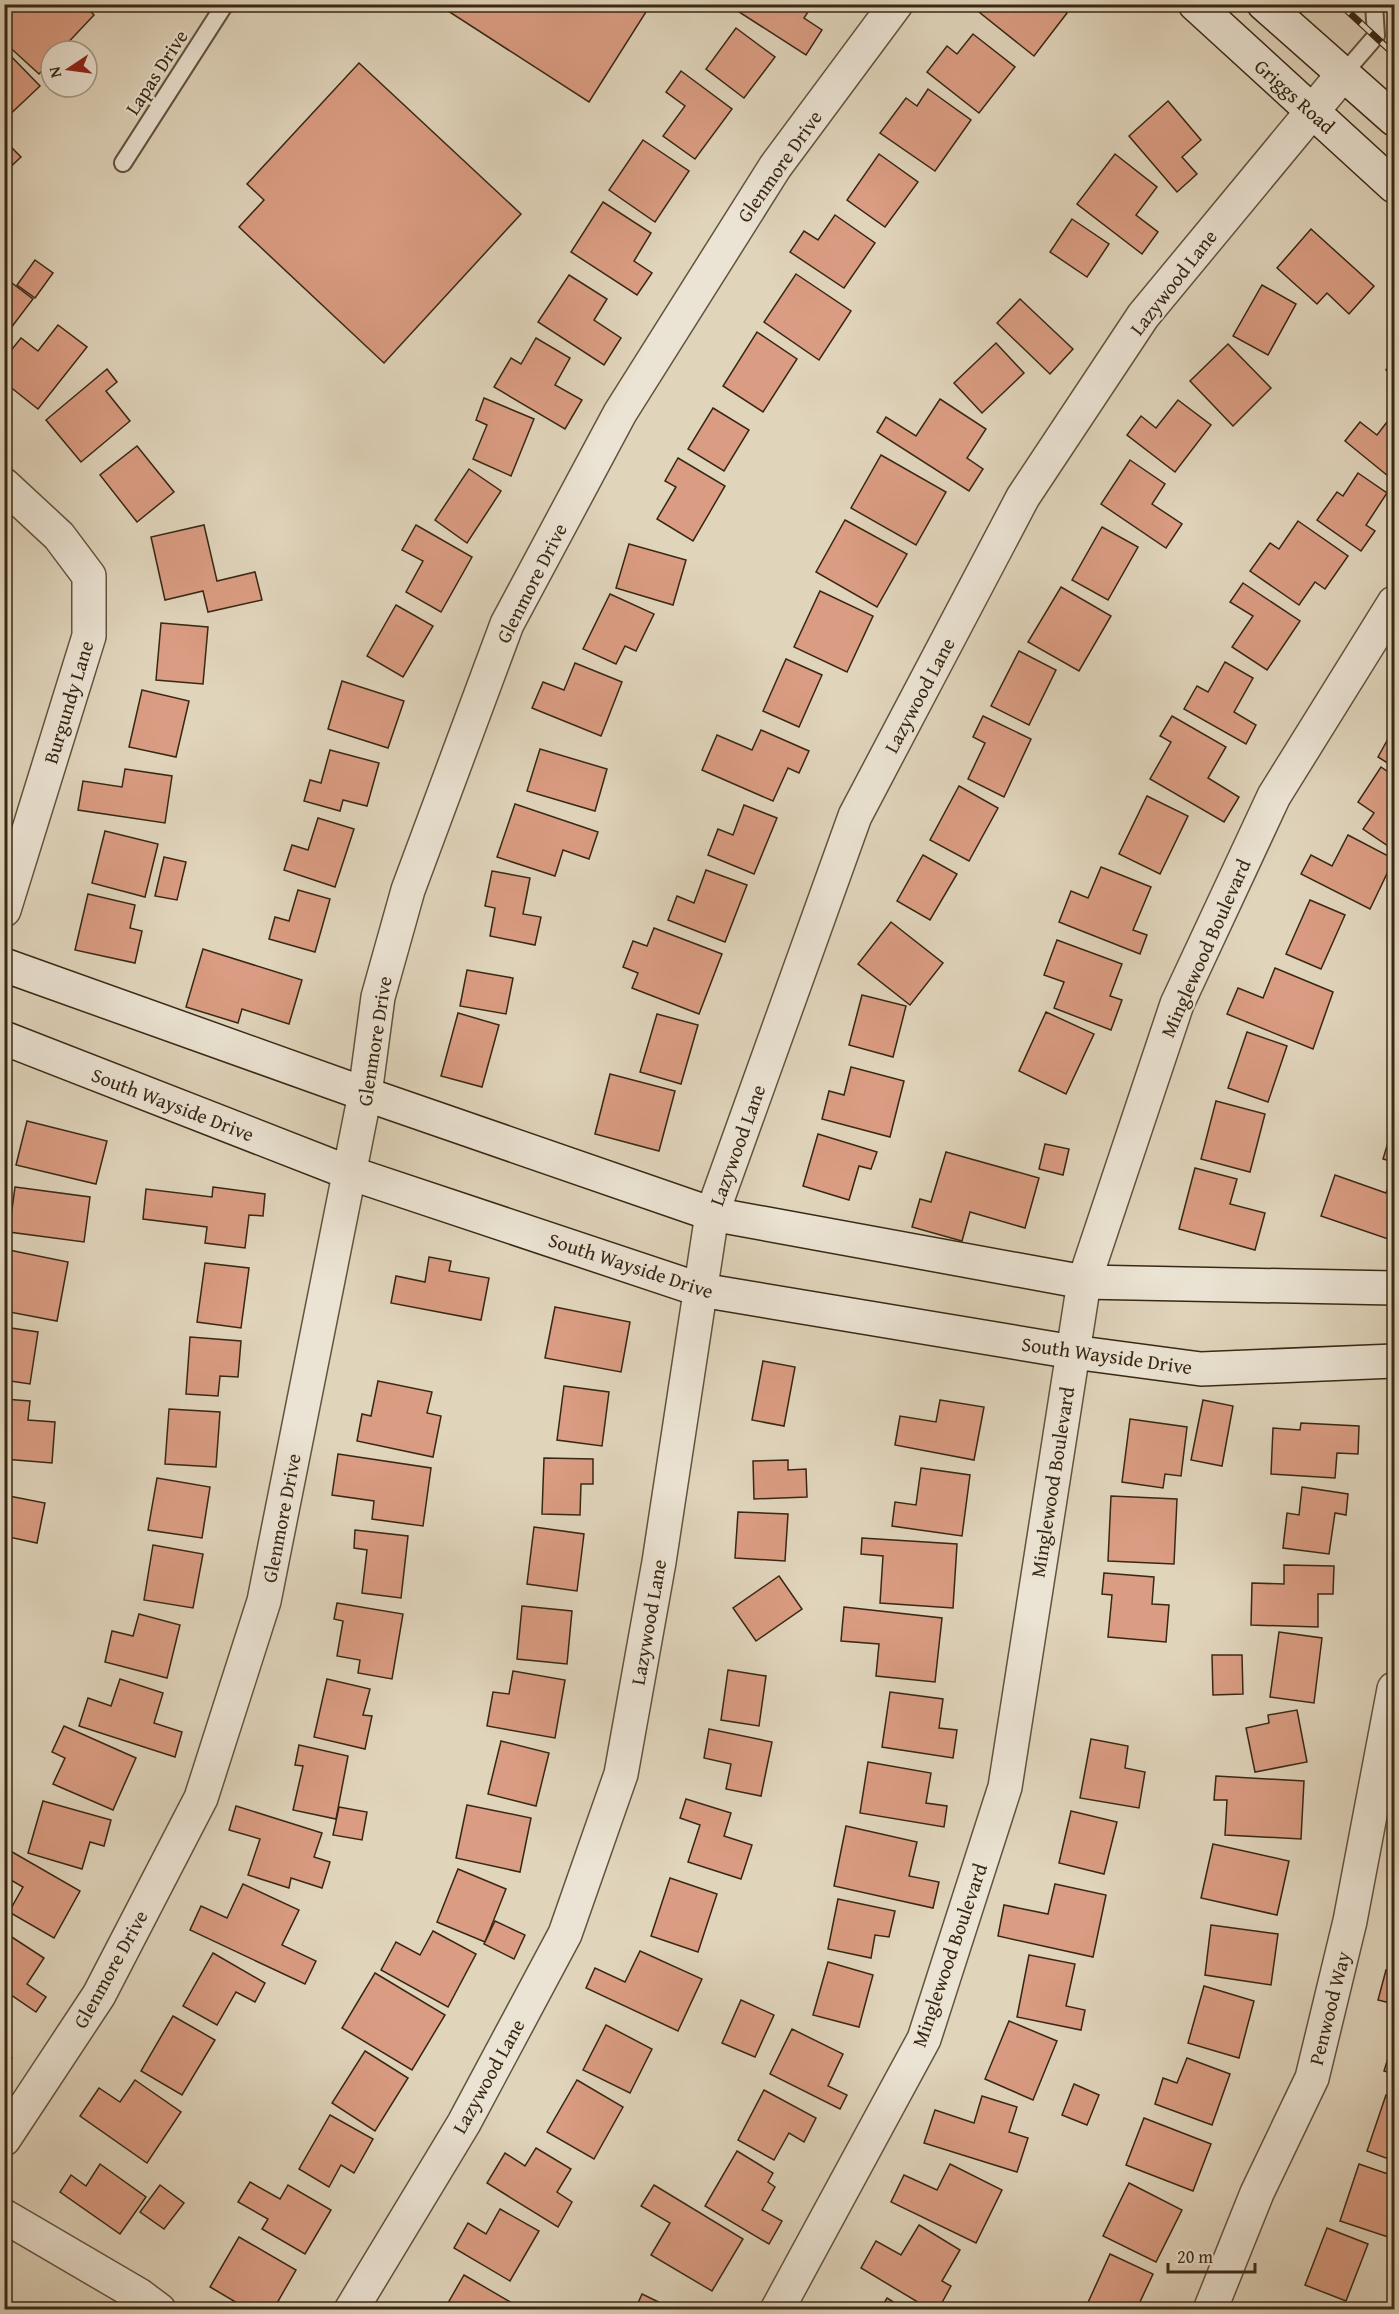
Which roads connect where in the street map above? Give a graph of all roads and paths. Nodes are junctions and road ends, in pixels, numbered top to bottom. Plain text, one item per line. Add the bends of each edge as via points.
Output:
1 (225, 4) edge
2 (896, 4) edge
3 (1195, 4) edge
4 (1374, 4) edge
5 (1272, 7) edge
6 (1344, 73) junction
7 (1311, 111) junction
8 (1395, 120) edge
9 (123, 163) dead end
10 (1395, 186) edge
11 (4, 485) edge
12 (1395, 603) edge
13 (4, 910) edge
14 (4, 965) edge
15 (4, 1038) edge
16 (365, 1094) junction
17 (350, 1173) junction
18 (712, 1214) junction
19 (1084, 1282) junction
20 (1395, 1288) edge
21 (701, 1290) junction
22 (1073, 1352) junction
23 (1395, 1361) edge
24 (1395, 1689) edge
25 (4, 2139) edge
26 (4, 2216) edge
27 (159, 2310) edge
28 (351, 2310) edge
29 (777, 2310) edge
30 (1210, 2310) edge

1 - 9 lane, Lapas Drive
2 - 16 street, Glenmore Drive via 775,167 626,403 507,624 408,890 378,997
3 - 7 street, Griggs Road
4 - 6 lane via 1376,36
5 - 6 street
6 - 7 street, Lazywood Lane
6 - 8 street
7 - 10 street, Griggs Road
7 - 18 street, Lazywood Lane via 1143,316 1023,497 855,816
11 - 13 street, Burgundy Lane via 59,536 89,576 89,636
12 - 19 street, Minglewood Boulevard via 1274,796 1182,993
14 - 16 street
15 - 17 street, South Wayside Drive
16 - 17 street, Glenmore Drive
16 - 18 street
17 - 21 street, South Wayside Drive
17 - 25 street, Glenmore Drive via 264,1601 201,1798 99,1995
18 - 19 street
18 - 21 street, Lazywood Lane
19 - 20 street
19 - 22 street, Minglewood Boulevard
21 - 22 street, South Wayside Drive
21 - 28 street, Lazywood Lane via 621,1774 565,1934 464,2123
22 - 23 street, South Wayside Drive via 1201,1369
22 - 29 street, Minglewood Boulevard via 1005,1787 924,2039
24 - 30 street, Penwood Way via 1350,1921 1312,2078 1257,2193
26 - 27 street

